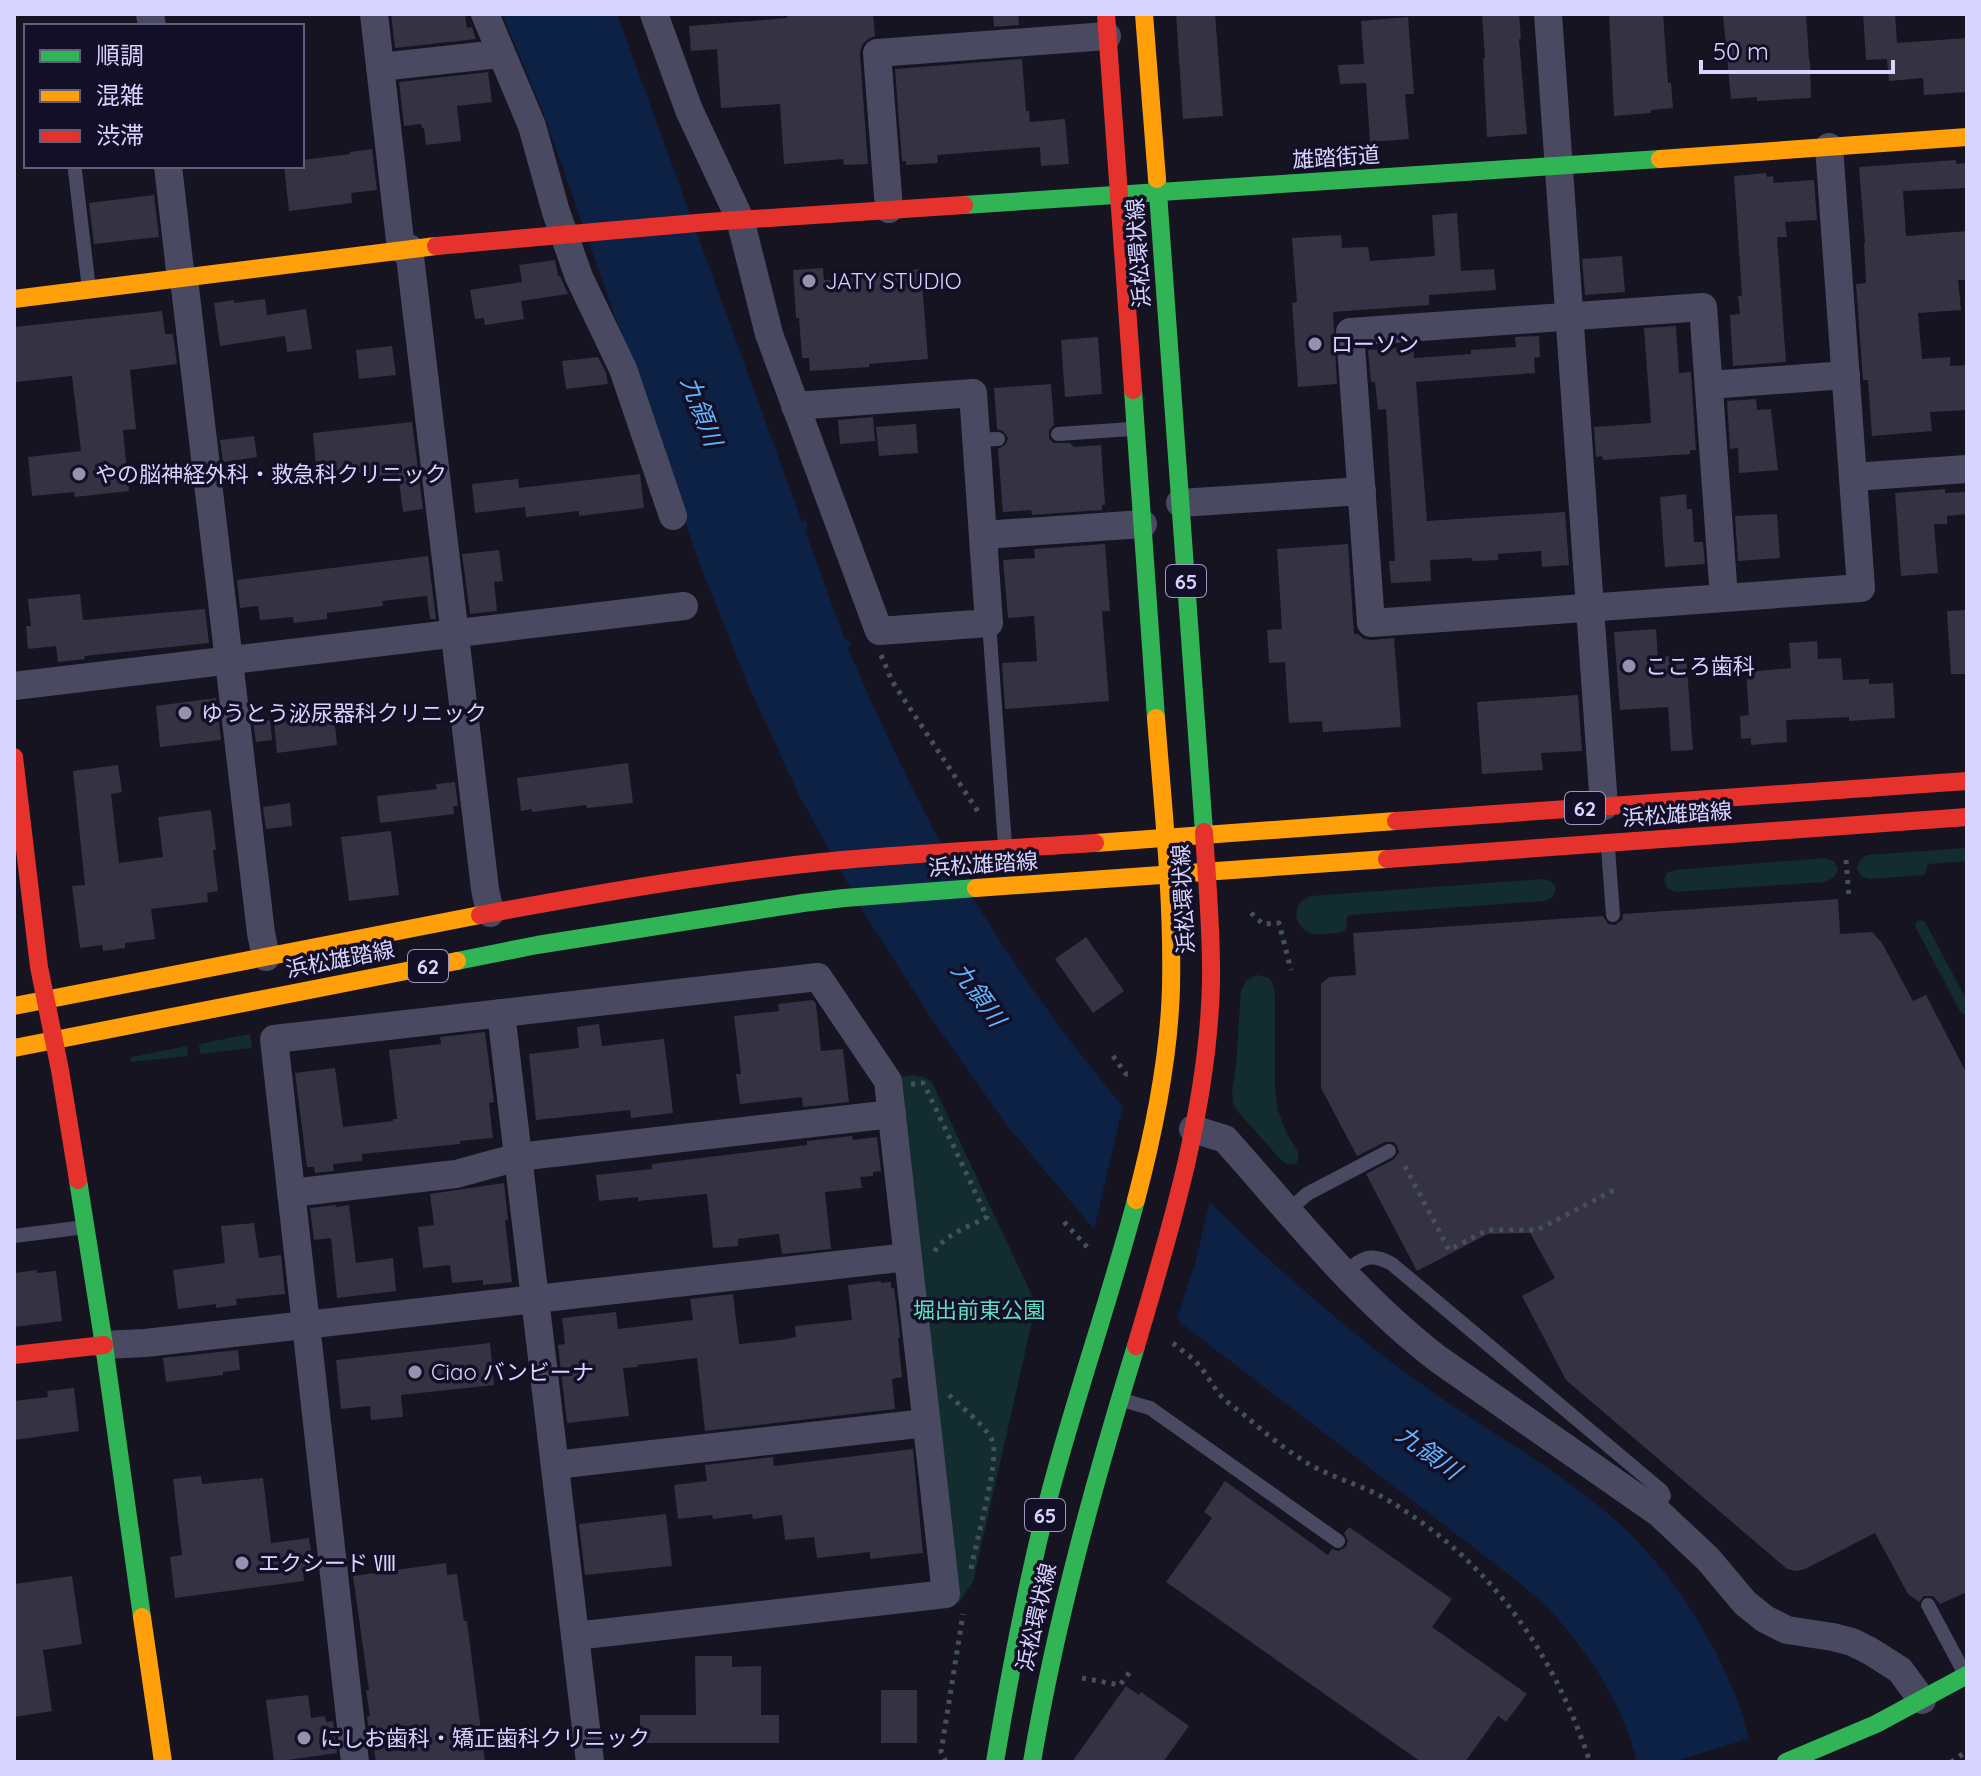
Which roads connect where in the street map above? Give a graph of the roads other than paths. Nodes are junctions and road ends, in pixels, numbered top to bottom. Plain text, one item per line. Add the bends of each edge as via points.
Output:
1 (374, 14) edge
2 (485, 14) edge
3 (654, 14) edge
4 (1144, 14) edge
5 (1548, 14) edge
6 (1107, 25) edge
7 (500, 50) junction
8 (380, 67) junction
9 (1967, 137) edge
10 (1829, 147) junction
11 (1558, 166) junction
12 (168, 168) edge
13 (75, 171) dead end
14 (1158, 192) junction
15 (1118, 195) junction
16 (889, 209) junction
17 (740, 219) junction
18 (568, 234) junction
19 (405, 248) junction
20 (183, 279) junction
21 (89, 290) junction
22 (14, 299) edge
23 (1569, 316) junction
24 (1846, 375) junction
25 (1709, 385) junction
26 (795, 406) junction
27 (1136, 429) junction
28 (1058, 434) dead end
29 (1967, 469) edge
30 (1853, 477) junction
31 (1362, 491) junction
32 (1180, 503) junction
33 (673, 516) dead end
34 (1143, 524) junction
35 (983, 535) junction
36 (1724, 598) junction
37 (684, 606) dead end
38 (1590, 607) junction
39 (989, 623) junction
40 (455, 634) junction
41 (229, 660) junction
42 (14, 686) edge
43 (14, 757) edge
44 (1967, 781) edge
45 (1604, 806) junction
46 (1967, 817) edge
47 (1204, 835) junction
48 (1165, 838) junction
49 (1608, 844) junction
50 (1005, 849) junction
51 (1207, 872) junction
52 (1168, 875) junction
53 (490, 913) junction
54 (1613, 915) dead end
55 (266, 957) junction
56 (46, 1000) junction
57 (14, 1006) edge
58 (501, 1013) junction
59 (54, 1039) junction
60 (14, 1048) edge
61 (890, 1100) junction
62 (1191, 1139) junction
63 (1389, 1151) dead end
64 (518, 1157) junction
65 (291, 1193) junction
66 (1289, 1210) junction
67 (85, 1227) junction
68 (14, 1236) edge
69 (919, 1258) junction
70 (1345, 1273) junction
71 (535, 1299) junction
72 (306, 1325) junction
73 (104, 1345) junction
74 (14, 1355) edge
75 (1119, 1399) junction
76 (926, 1423) junction
77 (555, 1465) junction
78 (1655, 1510) junction
79 (1338, 1541) dead end
80 (1928, 1605) dead end
81 (575, 1636) junction
82 (1966, 1676) edge
83 (1922, 1700) junction
84 (354, 1749) edge
85 (163, 1762) edge
86 (590, 1762) edge
87 (995, 1762) edge
88 (1032, 1762) edge
89 (1786, 1762) edge

1 - 8 street
2 - 7 street
3 - 17 street via 689,110
4 - 14 main road, 浜松環状線 / 65
5 - 11 street
6 - 15 main road, 浜松環状線 / 65
6 - 16 street via 877,53
7 - 8 street
7 - 18 street
8 - 19 street
9 - 10 main road, 雄踏街道
10 - 11 main road, 雄踏街道
10 - 24 street
11 - 14 main road, 雄踏街道
11 - 23 street
12 - 20 street
13 - 21 lane
14 - 15 main road, 雄踏街道
14 - 32 main road, 浜松環状線 / 65
15 - 16 main road, 雄踏街道
15 - 27 main road, 浜松環状線 / 65
16 - 17 main road, 雄踏街道
17 - 18 main road, 雄踏街道
17 - 26 street via 769,334
18 - 19 main road, 雄踏街道
18 - 33 street via 579,277 623,369
19 - 20 main road, 雄踏街道
19 - 40 street
20 - 21 main road, 雄踏街道
20 - 41 street
21 - 22 main road, 雄踏街道
23 - 25 street via 1703,307
23 - 31 street via 1350,332
23 - 38 street
24 - 25 street
24 - 30 street
25 - 36 street
26 - 35 street via 973,393 987,439
26 - 39 street via 879,631
27 - 28 lane
27 - 34 main road, 浜松環状線 / 65
29 - 30 street
30 - 36 street via 1861,588
31 - 32 street
31 - 38 street via 1371,623
32 - 47 main road, 浜松環状線 / 65
34 - 35 street
34 - 48 main road, 浜松環状線 / 65
35 - 39 street
36 - 38 street
37 - 40 street
38 - 45 street
39 - 50 lane
40 - 41 street
40 - 53 street
41 - 42 street
41 - 55 street
43 - 56 main road
44 - 45 main road, 浜松雄踏線 / 62
45 - 47 main road, 浜松雄踏線 / 62
46 - 49 main road, 浜松雄踏線 / 62
47 - 48 main road, 浜松雄踏線 / 62
47 - 51 main road, 浜松環状線 / 65
48 - 50 main road, 浜松雄踏線 / 62
48 - 52 main road, 浜松環状線 / 65
49 - 51 main road, 浜松雄踏線 / 62
49 - 54 lane
50 - 53 main road, 浜松雄踏線 / 62 via 824,862
51 - 52 main road, 浜松雄踏線 / 62
51 - 62 main road, 浜松環状線 / 65 via 1209,1004
52 - 59 main road, 浜松雄踏線 / 62 via 803,903 537,945
52 - 87 main road, 浜松環状線 / 65 via 1171,987 1155,1115 1116,1273 1046,1510
53 - 55 main road, 浜松雄踏線 / 62
55 - 56 main road, 浜松雄踏線 / 62
56 - 57 main road, 浜松雄踏線 / 62
56 - 59 main road
58 - 61 street via 818,977 888,1081
58 - 64 street
58 - 65 street via 274,1039
59 - 60 main road, 浜松雄踏線 / 62
59 - 67 main road
61 - 64 street
61 - 69 street
62 - 66 street via 1225,1139
62 - 75 main road, 浜松環状線 / 65
63 - 66 lane via 1307,1194
64 - 65 street via 456,1174
64 - 71 street
65 - 72 street
66 - 70 street
67 - 68 lane
67 - 73 main road
69 - 71 street
69 - 76 street
70 - 78 street via 1421,1346
70 - 78 lane via 1369,1257 1392,1264 1662,1491
71 - 72 street
71 - 77 street
72 - 73 street
72 - 84 street
73 - 74 main road
73 - 85 main road
75 - 79 lane via 1150,1408
75 - 88 main road, 浜松環状線 / 65 via 1066,1587
76 - 77 street
76 - 81 street via 946,1594
77 - 81 street
78 - 83 street via 1765,1619 1787,1630 1833,1637 1870,1651 1900,1670
80 - 82 lane
81 - 86 street
82 - 83 main road
83 - 89 main road

